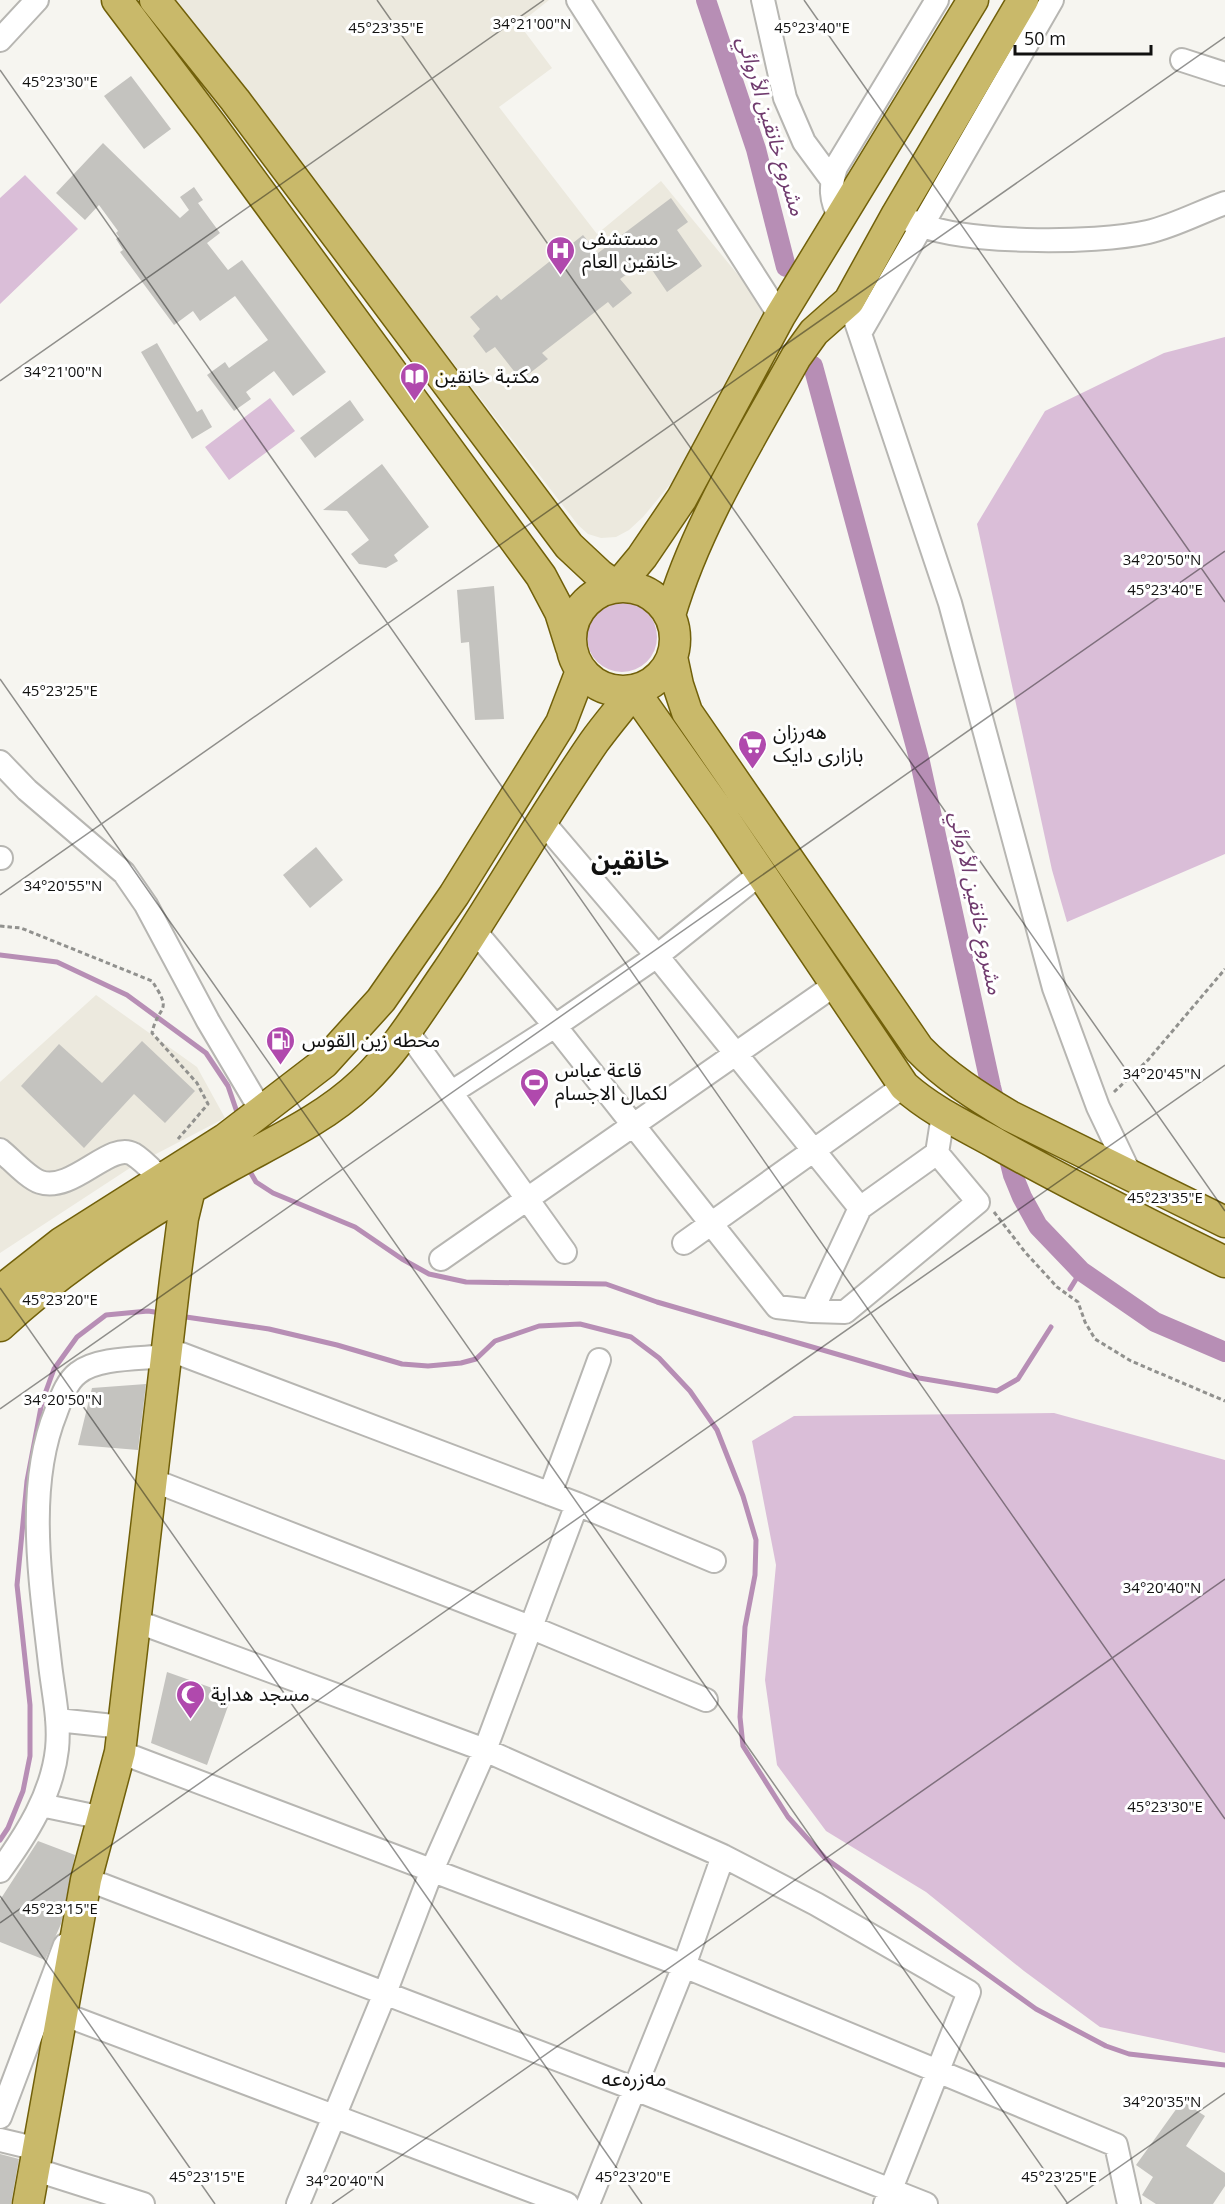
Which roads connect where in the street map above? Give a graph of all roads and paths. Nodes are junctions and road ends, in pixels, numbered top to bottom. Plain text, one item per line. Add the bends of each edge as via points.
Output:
1 (37, 0) edge
2 (117, 0) edge
3 (156, 0) edge
4 (578, 0) edge
5 (763, 0) edge
6 (937, 0) edge
7 (973, 0) edge
8 (1023, 0) edge
9 (1052, 0) edge
10 (0, 40) edge
11 (1182, 60) dead end
12 (1225, 74) edge
13 (832, 180) junction
14 (1225, 203) edge
15 (840, 217) junction
16 (909, 220) junction
17 (849, 301) junction
18 (780, 316) junction
19 (860, 333) junction
20 (617, 587) junction
21 (670, 615) junction
22 (672, 657) junction
23 (576, 659) junction
24 (634, 691) junction
25 (0, 762) edge
26 (542, 821) junction
27 (761, 873) junction
28 (454, 895) junction
29 (481, 921) junction
30 (0, 926) edge
31 (657, 956) junction
32 (1225, 969) edge
33 (836, 984) junction
34 (555, 1026) junction
35 (407, 1030) junction
36 (351, 1036) junction
37 (737, 1053) junction
38 (930, 1060) junction
39 (383, 1061) junction
40 (904, 1086) junction
41 (452, 1092) junction
42 (1098, 1107) junction
43 (943, 1114) junction
44 (256, 1117) junction
45 (633, 1126) junction
46 (0, 1150) edge
47 (814, 1150) junction
48 (937, 1153) junction
49 (207, 1166) junction
50 (1131, 1176) junction
51 (529, 1198) junction
52 (978, 1202) junction
53 (860, 1208) junction
54 (1225, 1222) edge
55 (711, 1226) junction
56 (684, 1243) dead end
57 (566, 1252) dead end
58 (441, 1259) dead end
59 (1225, 1262) edge
60 (0, 1291) edge
61 (812, 1311) junction
62 (0, 1326) edge
63 (174, 1350) junction
64 (599, 1360) dead end
65 (1225, 1401) edge
66 (165, 1485) junction
67 (550, 1494) junction
68 (577, 1504) junction
69 (714, 1561) dead end
70 (149, 1626) junction
71 (530, 1627) junction
72 (706, 1700) dead end
73 (57, 1720) junction
74 (123, 1726) junction
75 (485, 1750) junction
76 (133, 1757) junction
77 (41, 1805) junction
78 (103, 1818) junction
79 (723, 1856) junction
80 (432, 1870) junction
81 (0, 1871) edge
82 (93, 1889) junction
83 (684, 1966) junction
84 (385, 1993) junction
85 (76, 2019) junction
86 (938, 2071) junction
87 (635, 2089) junction
88 (0, 2117) edge
89 (335, 2117) junction
90 (0, 2140) edge
91 (43, 2161) junction
92 (888, 2197) edge
93 (28, 2204) edge
94 (44, 2204) edge
95 (143, 2204) edge
96 (298, 2204) edge
97 (567, 2204) edge
98 (588, 2204) edge
99 (926, 2204) edge
100 (1129, 2204) edge

1 - 10 street
2 - 23 main road via 541,576 560,612
3 - 20 main road via 236,100 569,546
4 - 18 street
5 - 13 street via 785,98 804,142
6 - 13 street via 836,167
7 - 15 main road
8 - 16 main road
9 - 16 street
11 - 12 street
13 - 15 street via 833,206
14 - 16 street via 1149,232 1115,237 987,237 955,234
15 - 18 main road
16 - 17 main road
16 - 19 street
17 - 19 street
17 - 21 main road via 814,332 796,357 699,536
18 - 20 main road via 682,498
19 - 42 street via 951,603 1054,988
20 - 21 main road via 648,592
20 - 23 main road via 601,591 577,614 571,630
21 - 22 main road via 676,643
22 - 24 main road via 664,673
22 - 38 main road via 687,711
23 - 24 main road via 591,681 619,692
23 - 28 main road via 561,723
24 - 26 main road via 595,740
24 - 27 main road
25 - 44 street via 124,873 146,904
26 - 29 main road
26 - 31 street
27 - 31 street
27 - 33 main road
28 - 29 main road
28 - 36 main road
29 - 34 street
29 - 35 main road
30 - 49 path via 21,928 152,981 163,997 164,1010 152,1033 197,1083 208,1104 171,1147
31 - 34 street
31 - 37 street
32 - 42 path via 1148,1060
33 - 37 street
33 - 40 main road
34 - 41 street
34 - 45 street
35 - 39 main road
35 - 41 street
36 - 39 main road
36 - 44 main road via 324,1063
37 - 45 street
37 - 47 street
38 - 40 main road
38 - 50 main road via 999,1109
39 - 49 main road via 362,1084 309,1123
40 - 43 main road via 923,1104
40 - 47 street
41 - 51 street
42 - 50 street
43 - 48 street
43 - 59 main road
44 - 49 main road
45 - 51 street
45 - 55 street
46 - 49 street via 37,1181 52,1185 72,1179 119,1152
47 - 53 street
47 - 55 street
48 - 52 street
48 - 53 street
49 - 60 main road via 61,1243
49 - 62 main road via 55,1278
49 - 63 main road via 183,1218 183,1281
50 - 54 main road
51 - 57 street
51 - 58 street
52 - 61 street via 845,1312
52 - 65 path via 990,1206 1057,1287 1078,1302 1095,1339 1131,1361
53 - 61 street
55 - 56 street
55 - 61 street via 777,1307
63 - 66 main road
63 - 67 street
63 - 73 street via 97,1363 77,1373 66,1388 48,1435 38,1493 39,1537
63 - 74 main road
64 - 67 street
66 - 70 main road
66 - 71 street
67 - 68 street
68 - 69 street
68 - 71 street
70 - 75 street
70 - 76 main road
71 - 72 street
71 - 75 street
73 - 74 street
73 - 77 street via 55,1766
74 - 78 main road
75 - 79 street
75 - 80 street
76 - 80 street
76 - 82 main road
77 - 78 street
77 - 81 street
78 - 82 main road
79 - 83 street
79 - 86 street via 969,1992
80 - 83 street
80 - 84 street
82 - 84 street
82 - 85 main road
82 - 88 street
82 - 91 main road
83 - 86 street
83 - 87 street
84 - 87 street
84 - 89 street
85 - 89 street
85 - 91 main road
86 - 92 street
86 - 100 street via 1116,2145
87 - 92 street
87 - 98 street
89 - 96 street
89 - 97 street
90 - 91 street
91 - 93 main road
91 - 94 main road
91 - 95 street
92 - 99 street

